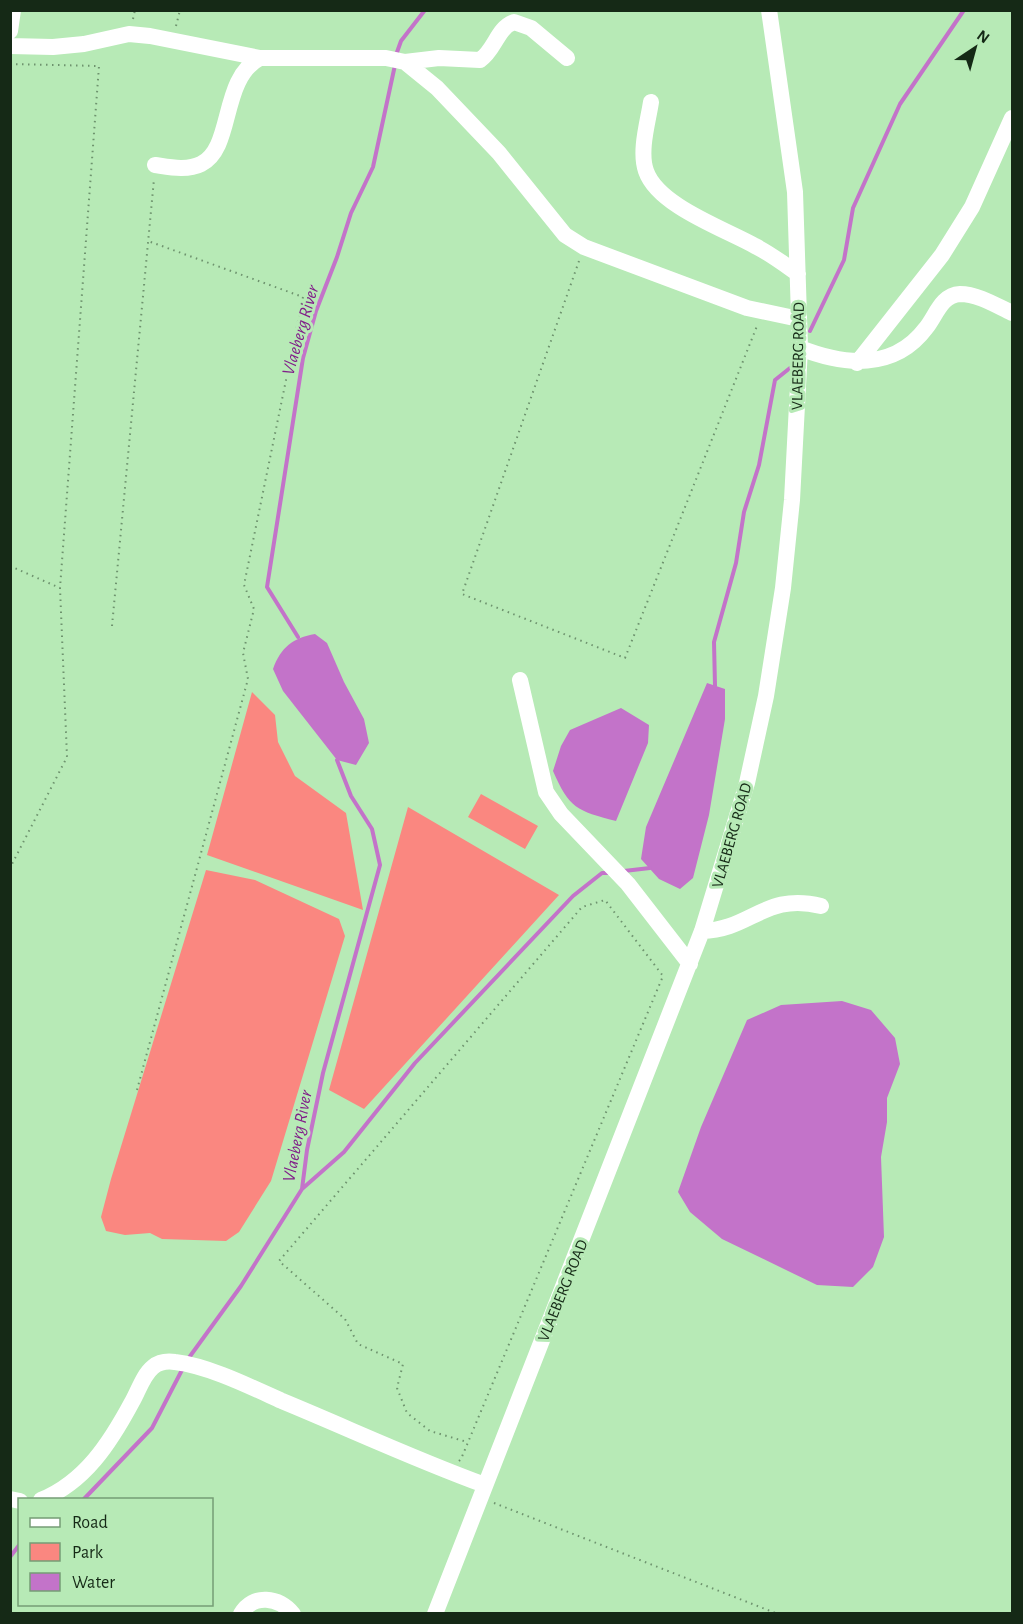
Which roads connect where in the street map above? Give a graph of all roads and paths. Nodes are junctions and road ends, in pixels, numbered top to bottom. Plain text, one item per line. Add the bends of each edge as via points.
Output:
1 (13, 10) edge
2 (769, 10) edge
3 (10, 31) edge
4 (10, 46) edge
5 (260, 58) junction
6 (567, 58) dead end
7 (405, 62) junction
8 (10, 64) edge
9 (651, 102) dead end
10 (1012, 118) edge
11 (155, 165) joint
12 (148, 241) junction
13 (584, 247) junction
14 (798, 274) junction
15 (763, 311) junction
16 (1012, 313) edge
17 (799, 319) junction
18 (800, 348) junction
19 (857, 363) junction
20 (10, 567) edge
21 (60, 588) junction
22 (112, 626) dead end
23 (520, 680) dead end
24 (10, 868) edge
25 (821, 906) dead end
26 (702, 931) junction
27 (690, 964) junction
28 (138, 1090) dead end
29 (467, 1442) junction
30 (449, 1472) junction
31 (483, 1491) junction
32 (46, 1498) edge
33 (241, 1614) edge
34 (293, 1614) edge
35 (435, 1614) edge
36 (778, 1614) edge

1 - 3 street
2 - 14 street, VLAEBERG ROAD via 795,192
4 - 5 street via 74,45 129,34
5 - 7 street via 386,58
5 - 11 street via 243,72 209,159 181,168
6 - 7 street via 531,28 514,22 504,28 480,60 439,58
7 - 13 street via 468,119 552,221
8 - 21 path via 99,66
9 - 14 street via 644,156 654,186 667,198 754,245
10 - 19 street via 972,207 942,255
11 - 12 path
12 - 22 path
12 - 28 path via 303,297 244,585 254,609 243,653 248,679
13 - 15 street
13 - 15 path via 462,594 625,658
14 - 17 street, VLAEBERG ROAD
15 - 17 street
16 - 19 street via 959,294 947,298 916,340 899,352
17 - 18 street, VLAEBERG ROAD
18 - 19 street via 822,357
18 - 26 street, VLAEBERG ROAD via 792,500 766,696 747,783
20 - 21 path
21 - 24 path via 67,757
23 - 27 street via 546,792 561,814 628,884
25 - 26 street via 781,902 725,929
26 - 27 street, VLAEBERG ROAD
27 - 31 street, VLAEBERG ROAD
29 - 29 path via 663,976 605,900 582,907 279,1261 345,1319 358,1344 403,1364 397,1388 407,1413 430,1431
29 - 30 path via 461,1459
30 - 31 street
30 - 32 street via 244,1384 175,1362 163,1362 146,1376 118,1428 90,1465 60,1492
31 - 35 street, VLAEBERG ROAD
31 - 36 path
33 - 34 street via 252,1602 264,1599 278,1601

